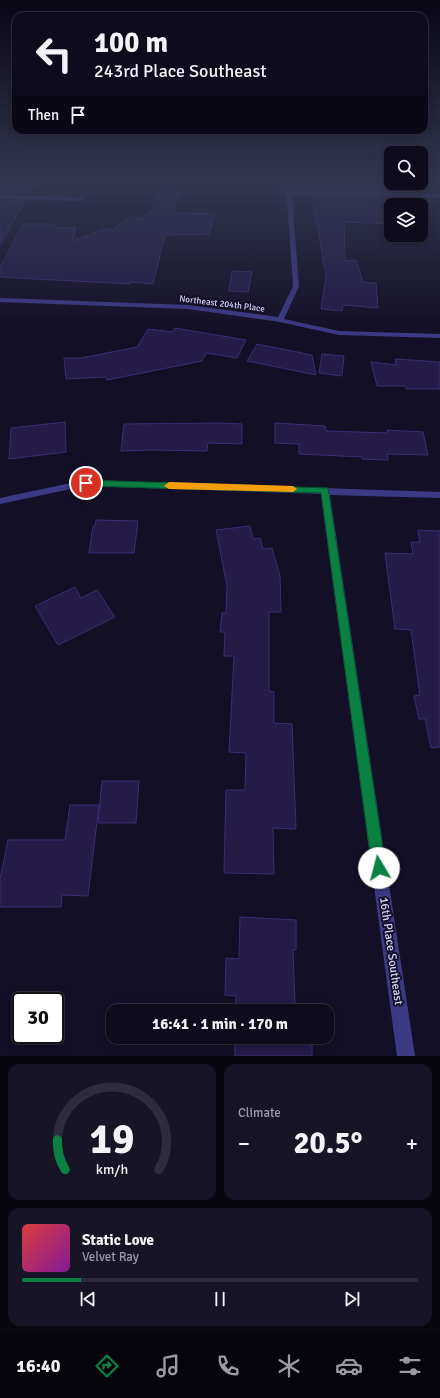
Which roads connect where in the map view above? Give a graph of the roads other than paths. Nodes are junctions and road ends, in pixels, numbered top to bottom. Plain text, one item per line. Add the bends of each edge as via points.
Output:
1 (292, 232) edge
2 (0, 300) edge
3 (280, 320) junction
4 (440, 336) edge
5 (325, 490) junction
6 (440, 495) edge
7 (0, 501) edge
8 (406, 1056) edge

1 - 3 street via 296,286
2 - 3 street, Northeast 204th Place via 188,307
3 - 4 street, Northeast 204th Place via 339,333
5 - 6 street
5 - 7 street via 86,483
5 - 8 street, 16th Place Southeast

